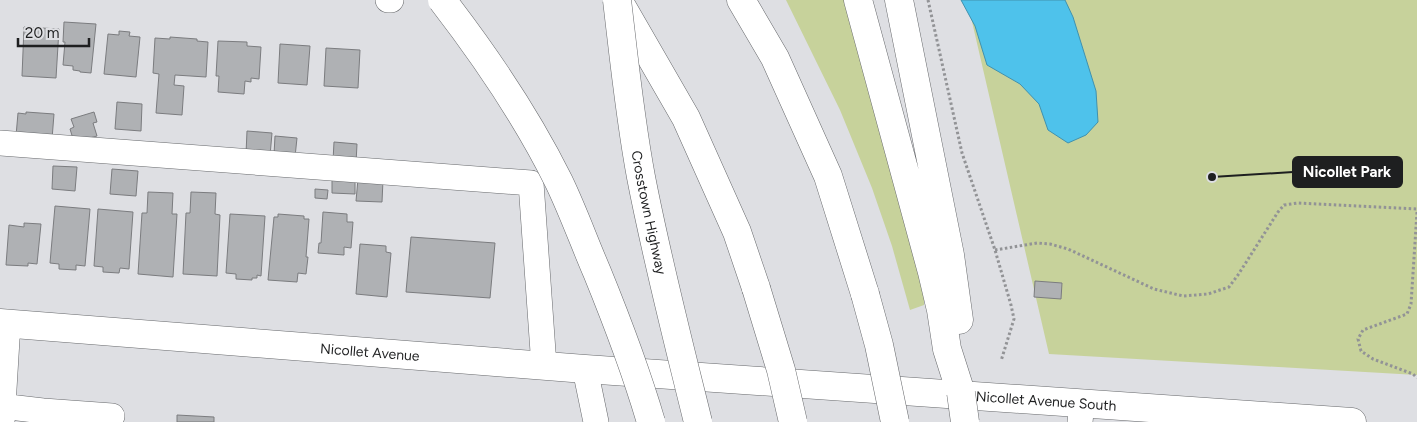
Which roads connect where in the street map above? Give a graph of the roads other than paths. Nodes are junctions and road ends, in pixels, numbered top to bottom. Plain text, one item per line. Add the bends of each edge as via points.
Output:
1 (442, 0) edge
2 (618, 0) edge
3 (741, 0) edge
4 (858, 0) edge
5 (899, 0) edge
6 (0, 143) edge
7 (949, 309) junction
8 (4, 323) edge
9 (544, 366) junction
10 (585, 369) junction
11 (741, 380) joint
12 (2, 411) edge
13 (1081, 413) edge
14 (112, 416) dead end
15 (596, 422) edge
16 (651, 422) edge
17 (698, 422) edge
18 (793, 422) edge
19 (895, 422) edge
20 (965, 422) edge
21 (1352, 422) edge

1 - 16 main road, bridge via 520,111 559,182 619,325
2 - 17 main road, Crosstown Highway, bridge via 641,176
2 - 18 main road, bridge via 686,118 731,217 781,370
3 - 19 main road, bridge via 775,58 828,176 879,345
4 - 7 main road
5 - 7 main road via 950,255
6 - 9 street via 531,183
7 - 20 main road, bridge via 947,350 961,393
8 - 9 main road, Nicollet Avenue
8 - 12 street
9 - 10 main road, Nicollet Avenue
10 - 11 main road, Nicollet Avenue
10 - 15 street
11 - 13 main road, Nicollet Avenue South
12 - 14 street
13 - 21 main road, Nicollet Avenue South

